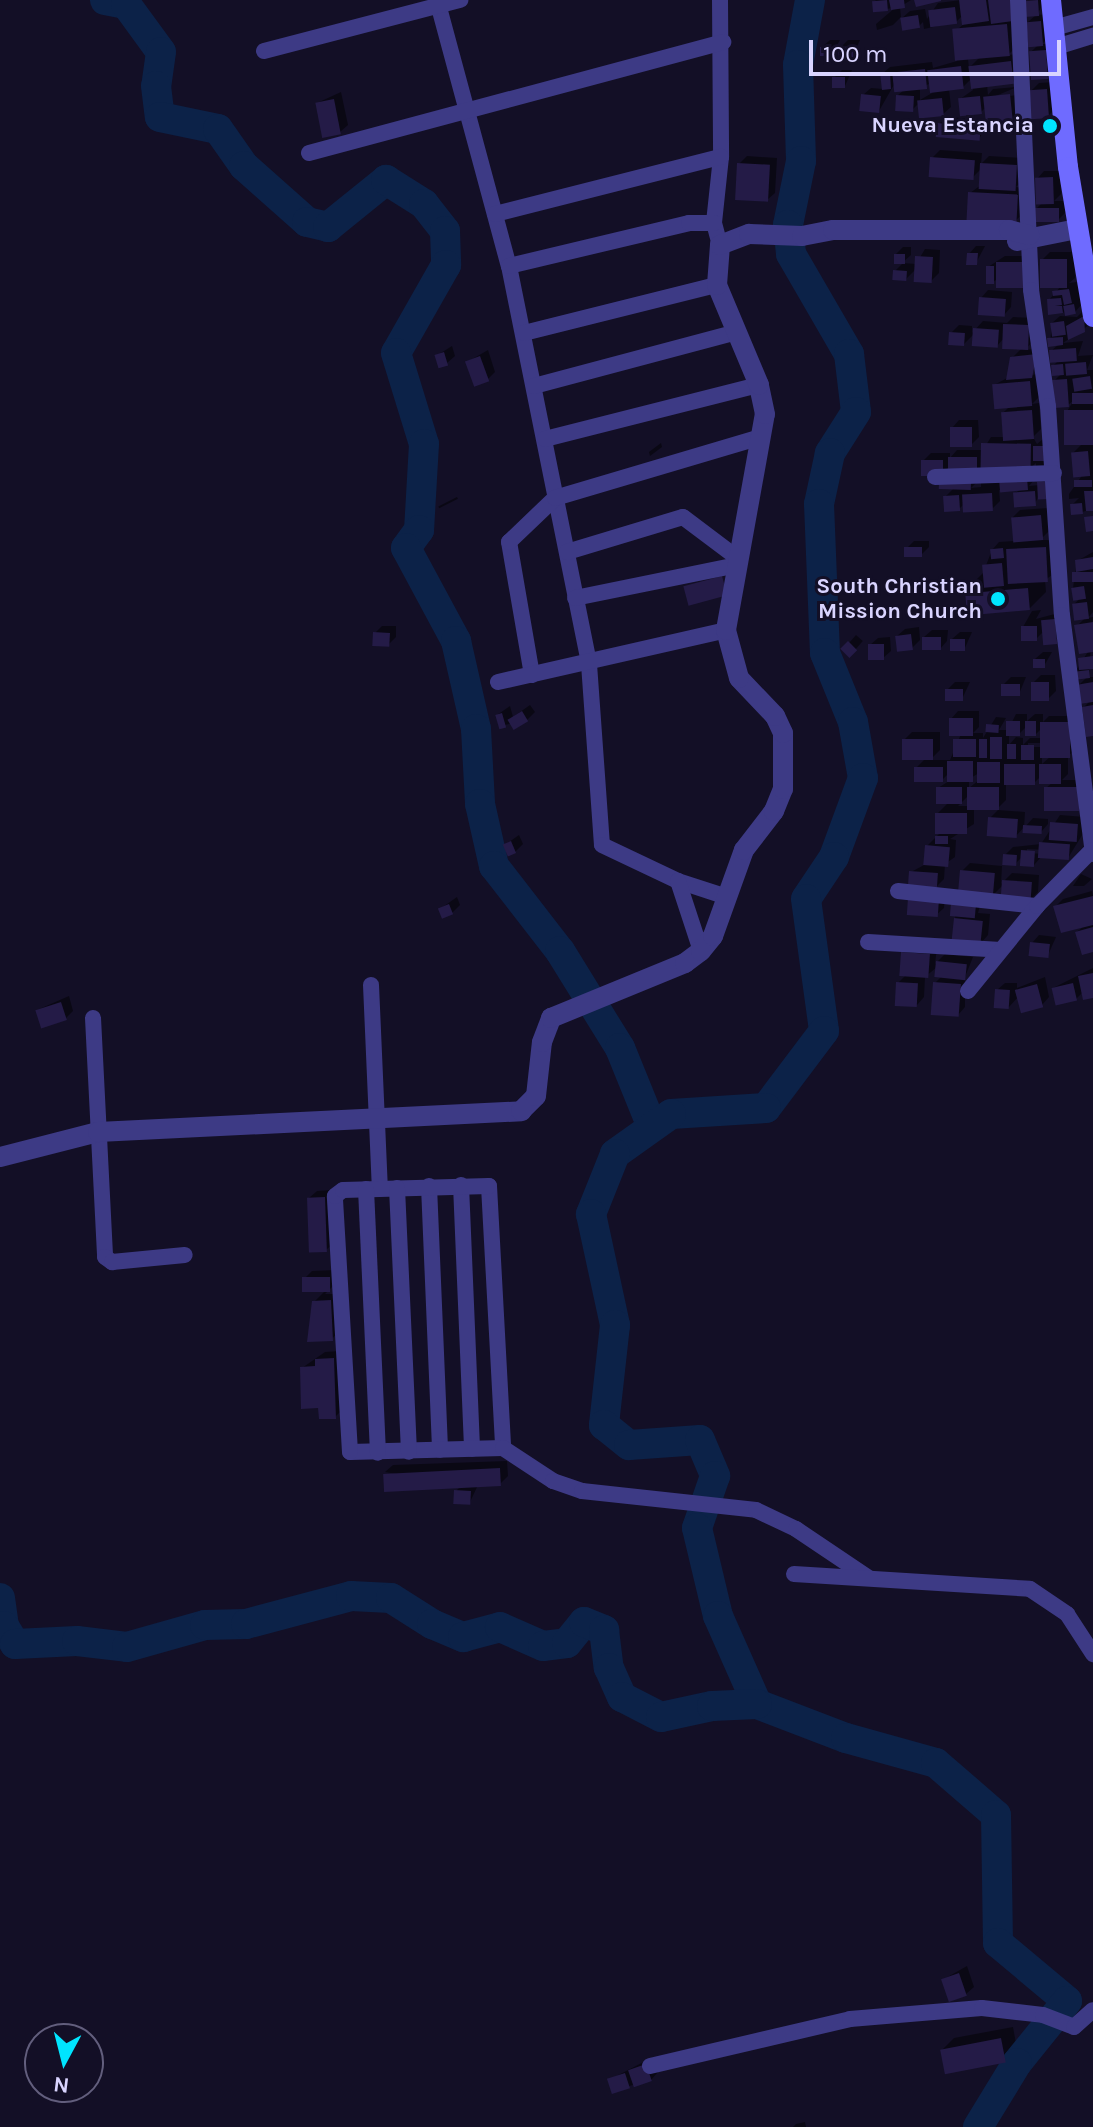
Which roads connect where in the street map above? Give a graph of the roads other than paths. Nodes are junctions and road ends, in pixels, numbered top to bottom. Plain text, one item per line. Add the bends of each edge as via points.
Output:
1 (460, 0) edge
2 (720, 0) edge
3 (1018, 0) edge
4 (1051, 0) edge
5 (438, 3) edge
6 (1093, 17) edge
7 (1093, 36) edge
8 (1055, 38) junction
9 (723, 42) junction
10 (264, 51) dead end
11 (467, 110) junction
12 (309, 153) dead end
13 (721, 157) junction
14 (495, 214) junction
15 (714, 223) junction
16 (1077, 229) junction
17 (1029, 235) junction
18 (720, 245) junction
19 (509, 266) junction
20 (717, 285) junction
21 (1093, 317) edge
22 (737, 332) junction
23 (524, 333) junction
24 (759, 385) junction
25 (534, 386) junction
26 (758, 438) junction
27 (545, 439) junction
28 (1054, 473) junction
29 (935, 477) dead end
30 (555, 498) junction
31 (567, 552) junction
32 (738, 562) junction
33 (575, 598) junction
34 (726, 630) junction
35 (589, 664) junction
36 (532, 675) junction
37 (498, 682) dead end
38 (1085, 747) edge
39 (1092, 852) edge
40 (678, 881) junction
41 (898, 891) dead end
42 (724, 896) junction
43 (1037, 906) junction
44 (868, 942) dead end
45 (1001, 950) junction
46 (701, 951) junction
47 (371, 985) dead end
48 (968, 991) dead end
49 (93, 1018) dead end
50 (376, 1120) junction
51 (98, 1132) junction
52 (0, 1157) edge
53 (461, 1185) junction
54 (429, 1186) junction
55 (381, 1189) junction
56 (185, 1255) dead end
57 (503, 1448) junction
58 (472, 1449) junction
59 (440, 1450) junction
60 (409, 1452) junction
61 (378, 1453) junction
62 (794, 1574) dead end
63 (869, 1578) junction
64 (1093, 1654) edge
65 (1093, 2010) edge
66 (650, 2066) dead end

1 - 5 street
2 - 9 street
3 - 17 street
4 - 8 main road
5 - 10 street
5 - 11 street
6 - 8 street
7 - 8 street
8 - 16 main road
9 - 11 street
9 - 13 street
11 - 12 street
11 - 14 street
13 - 14 street
13 - 15 street
14 - 19 street
15 - 18 street
15 - 19 street via 689,223
16 - 17 street
16 - 21 main road
17 - 18 street via 1013,243 833,243 802,236 740,235
17 - 28 street
18 - 20 street
19 - 23 street
20 - 22 street
20 - 23 street
22 - 24 street
22 - 25 street
23 - 25 street
24 - 26 street via 765,414
24 - 27 street
25 - 27 street
26 - 30 street
26 - 32 street
27 - 30 street
28 - 29 street
28 - 38 street via 1062,615
30 - 31 street
30 - 36 street via 508,545
31 - 32 street via 683,517
31 - 33 street
32 - 33 street
32 - 34 street
33 - 35 street
34 - 35 street
34 - 42 street via 739,678 775,716 783,733 783,789 774,811 744,850
35 - 36 street
35 - 40 street via 602,845
36 - 37 street
38 - 39 street
39 - 43 street
40 - 42 street
40 - 46 street
41 - 43 street
42 - 46 street via 713,936
43 - 45 street
44 - 45 street
45 - 48 street
46 - 50 street via 685,963 551,1018 542,1042 536,1096 521,1111
47 - 50 street
49 - 51 street
50 - 51 street
50 - 55 street
51 - 52 street
51 - 56 street via 105,1257 112,1262
53 - 54 street
53 - 57 street via 490,1188
53 - 58 street
54 - 55 street
54 - 59 street
55 - 60 street
55 - 61 street
55 - 61 street via 340,1191 335,1199 347,1446 353,1454
57 - 58 street
57 - 63 street via 567,1487 719,1504 783,1521
58 - 59 street
59 - 60 street
60 - 61 street
62 - 63 street
63 - 64 street via 1030,1589 1067,1614
65 - 66 street via 1074,2027 1043,2015 982,2008 850,2019

